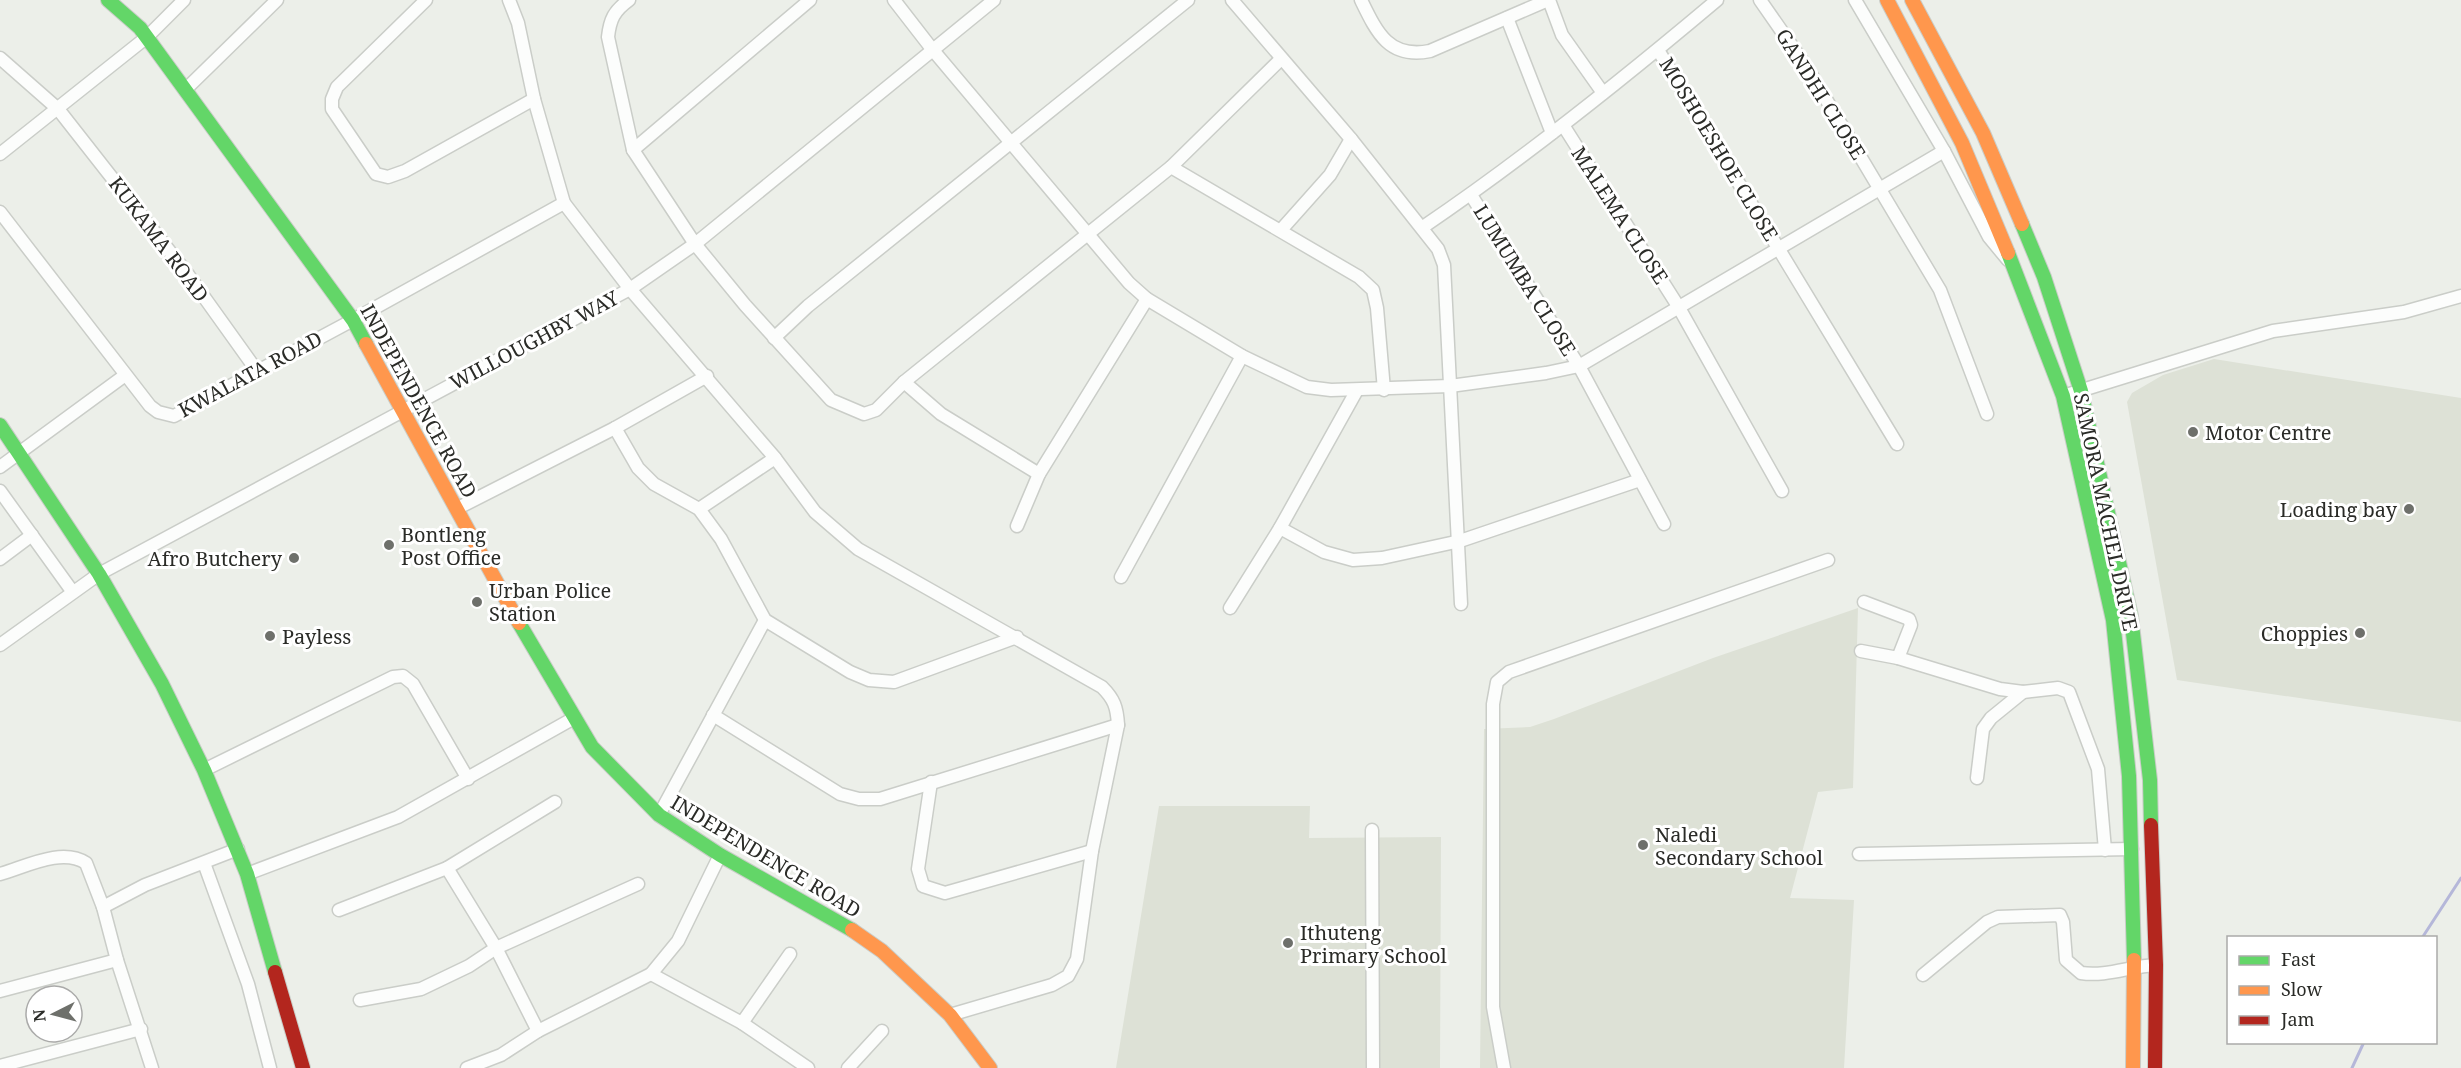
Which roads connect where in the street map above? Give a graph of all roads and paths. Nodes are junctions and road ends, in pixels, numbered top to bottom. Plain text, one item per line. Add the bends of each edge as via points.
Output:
1 (108, 0) edge
2 (184, 0) edge
3 (277, 0) edge
4 (426, 0) edge
5 (509, 0) edge
6 (629, 0) edge
7 (810, 0) edge
8 (894, 0) edge
9 (994, 0) edge
10 (1188, 0) edge
11 (1232, 0) edge
12 (1361, 0) edge
13 (1549, 0) edge
14 (1717, 0) edge
15 (1760, 0) edge
16 (1855, 0) edge
17 (1887, 0) edge
18 (1912, 0) edge
19 (1507, 18) junction
20 (147, 36) junction
21 (932, 49) junction
22 (1658, 50) junction
23 (0, 58) edge
24 (1281, 59) junction
25 (186, 90) junction
26 (1604, 93) junction
27 (534, 99) junction
28 (58, 109) junction
29 (1563, 125) junction
30 (1552, 133) junction
31 (1352, 139) junction
32 (1010, 142) junction
33 (633, 150) junction
34 (1944, 152) junction
35 (0, 154) edge
36 (1172, 167) junction
37 (1881, 188) junction
38 (1471, 195) junction
39 (564, 203) junction
40 (0, 212) edge
41 (1423, 227) junction
42 (1281, 230) junction
43 (1086, 233) junction
44 (695, 244) junction
45 (1780, 249) junction
46 (2014, 267) junction
47 (630, 289) junction
48 (2461, 296) edge
49 (1147, 299) junction
50 (1678, 306) junction
51 (353, 320) junction
52 (774, 338) junction
53 (1242, 356) junction
54 (1579, 366) junction
55 (257, 371) junction
56 (124, 376) junction
57 (707, 376) junction
58 (903, 381) junction
59 (1450, 386) junction
60 (1357, 390) junction
61 (1384, 390) junction
62 (2080, 391) junction
63 (2063, 396) junction
64 (401, 410) junction
65 (1987, 414) dead end
66 (0, 425) edge
67 (615, 428) junction
68 (1897, 444) dead end
69 (19, 451) junction
70 (775, 458) junction
71 (0, 467) edge
72 (1039, 474) junction
73 (1640, 480) junction
74 (0, 491) edge
75 (1782, 491) dead end
76 (458, 508) junction
77 (699, 509) junction
78 (1664, 524) dead end
79 (1017, 526) dead end
80 (1280, 528) junction
81 (32, 535) junction
82 (1460, 541) junction
83 (0, 559) edge
84 (1828, 561) dead end
85 (99, 574) junction
86 (1121, 577) dead end
87 (72, 591) junction
88 (1864, 602) dead end
89 (1461, 604) dead end
90 (1230, 608) dead end
91 (765, 620) junction
92 (1017, 637) junction
93 (0, 645) edge
94 (1861, 651) dead end
95 (1898, 658) junction
96 (2023, 692) junction
97 (713, 715) junction
98 (574, 718) junction
99 (1118, 725) junction
100 (204, 770) junction
101 (1977, 778) dead end
102 (468, 779) junction
103 (931, 782) junction
104 (555, 802) dead end
105 (658, 815) junction
106 (1372, 830) dead end
107 (238, 849) junction
108 (2132, 849) junction
109 (2104, 850) junction
110 (1092, 851) junction
111 (1858, 854) dead end
112 (720, 855) junction
113 (204, 863) junction
114 (447, 867) junction
115 (0, 874) edge
116 (247, 874) junction
117 (638, 884) dead end
118 (103, 907) junction
119 (339, 910) dead end
120 (496, 948) junction
121 (790, 954) dead end
122 (117, 960) junction
123 (2156, 965) junction
124 (2134, 966) junction
125 (651, 974) junction
126 (1923, 975) dead end
127 (0, 991) edge
128 (360, 1000) dead end
129 (950, 1015) junction
130 (742, 1023) junction
131 (141, 1029) junction
132 (538, 1030) junction
133 (882, 1031) dead end
134 (0, 1066) edge
135 (152, 1068) edge
136 (270, 1068) edge
137 (303, 1068) edge
138 (467, 1068) edge
139 (808, 1068) edge
140 (848, 1068) edge
141 (990, 1068) edge
142 (1373, 1068) edge
143 (1504, 1068) edge
144 (2133, 1068) edge
145 (2155, 1068) edge

1 - 20 main road, INDEPENDENCE ROAD
2 - 20 street
3 - 25 street
4 - 27 street via 338,87 332,99 332,110 376,174 388,177 405,171
5 - 27 street via 518,23
6 - 33 street via 615,10 609,21 608,37
7 - 33 street
8 - 21 street
9 - 21 street, WILLOUGHBY WAY
10 - 32 street
11 - 24 street
12 - 19 street via 1384,41 1413,54 1430,51
13 - 19 street
13 - 26 street via 1562,35
14 - 22 street
15 - 37 street, GANDHI CLOSE via 1808,69
16 - 34 street
17 - 46 main road, SAMORA MACHEL DRIVE via 1962,143
18 - 62 main road, SAMORA MACHEL DRIVE via 1983,133 2044,277
19 - 30 street
20 - 25 main road, INDEPENDENCE ROAD
20 - 28 street
21 - 32 street
21 - 44 street, WILLOUGHBY WAY
22 - 26 street
22 - 45 street, MOSHOESHOE CLOSE
23 - 28 street, KUKAMA ROAD
24 - 31 street
24 - 36 street
25 - 51 main road, INDEPENDENCE ROAD
26 - 29 street
27 - 39 street
28 - 35 street
28 - 55 street, KUKAMA ROAD via 189,276
29 - 30 street
29 - 50 street, MALEMA CLOSE
30 - 38 street
31 - 41 street
31 - 42 street via 1330,175
32 - 43 street
32 - 52 street
33 - 44 street
34 - 37 street
34 - 46 street via 1989,237
36 - 42 street
36 - 43 street
37 - 45 street
37 - 65 street, GANDHI CLOSE via 1945,300
38 - 41 street
38 - 54 street, LUMUMBA CLOSE
39 - 47 street
39 - 51 street, KWALATA ROAD
40 - 56 street, KWALATA ROAD
41 - 59 street via 1444,265
42 - 61 street via 1359,277 1373,290
43 - 49 street
43 - 58 street
44 - 47 street, WILLOUGHBY WAY
44 - 52 street
45 - 50 street
45 - 68 street, MOSHOESHOE CLOSE
46 - 63 main road, SAMORA MACHEL DRIVE
47 - 57 street
47 - 64 street, WILLOUGHBY WAY
48 - 62 street via 2404,312 2273,331
49 - 53 street
49 - 72 street
50 - 54 street
50 - 75 street, MALEMA CLOSE
51 - 55 street, KWALATA ROAD
51 - 64 main road, INDEPENDENCE ROAD
52 - 58 street via 831,400 847,410 864,414 876,410
53 - 60 street via 1307,387
53 - 86 street
54 - 59 street
54 - 73 street, LUMUMBA CLOSE
55 - 56 street, KWALATA ROAD via 174,416 158,412
56 - 69 street
57 - 67 street
57 - 70 street
58 - 72 street via 941,414
59 - 61 street
59 - 82 street
60 - 61 street
60 - 80 street
62 - 63 street
62 - 123 main road, SAMORA MACHEL DRIVE via 2131,616 2150,780
63 - 108 main road, SAMORA MACHEL DRIVE via 2113,620 2129,776
64 - 76 main road, INDEPENDENCE ROAD
64 - 85 street, WILLOUGHBY WAY
66 - 69 main road
67 - 76 street
67 - 77 street via 638,468 654,484
69 - 71 street
69 - 85 main road
70 - 77 street
70 - 92 street via 815,512 858,549
72 - 79 street
73 - 78 street, LUMUMBA CLOSE
73 - 82 street
74 - 81 street
76 - 98 main road, INDEPENDENCE ROAD
77 - 91 street via 721,538
80 - 82 street via 1324,552 1353,560 1382,558
80 - 90 street
81 - 83 street
81 - 87 street
82 - 89 street
84 - 143 street via 1509,672 1497,682 1493,704 1492,1007
85 - 87 street, WILLOUGHBY WAY
85 - 100 main road via 162,684
87 - 93 street, WILLOUGHBY WAY
88 - 95 street via 1910,621
91 - 92 street via 849,672 869,680 894,682
91 - 97 street
92 - 99 street via 1102,687 1113,698
94 - 95 street
95 - 96 street via 1995,688
96 - 101 street via 1983,729
96 - 109 street via 2058,688 2072,696 2098,769
97 - 103 street via 840,794 880,799
97 - 105 street
98 - 102 street
98 - 105 main road, INDEPENDENCE ROAD via 592,747
99 - 103 street
99 - 110 street
100 - 102 street via 393,677 404,676 413,684
100 - 107 main road
102 - 116 street via 398,817
103 - 110 street via 918,869 923,886 931,891 945,893
104 - 114 street
105 - 112 main road, INDEPENDENCE ROAD
106 - 142 street
107 - 113 street
107 - 116 main road
108 - 109 street
108 - 124 main road, SAMORA MACHEL DRIVE
109 - 111 street
110 - 129 street via 1077,959 1068,976 1052,985
112 - 125 street via 678,941
112 - 129 main road, INDEPENDENCE ROAD via 833,917 882,951
113 - 118 street via 145,885
113 - 136 street via 248,984
114 - 119 street
114 - 120 street
115 - 118 street via 56,857 79,859 86,863
116 - 137 main road
117 - 120 street
118 - 122 street
120 - 128 street via 470,966 421,989
120 - 132 street
121 - 130 street
122 - 127 street
122 - 131 street
123 - 124 street
123 - 145 main road, SAMORA MACHEL DRIVE
124 - 126 street via 2110,973 2081,973 2066,960 2060,915 1998,917
124 - 144 main road, SAMORA MACHEL DRIVE
125 - 130 street
125 - 132 street
129 - 141 main road, INDEPENDENCE ROAD
130 - 139 street
131 - 134 street
131 - 135 street
132 - 138 street via 501,1055
133 - 140 street

